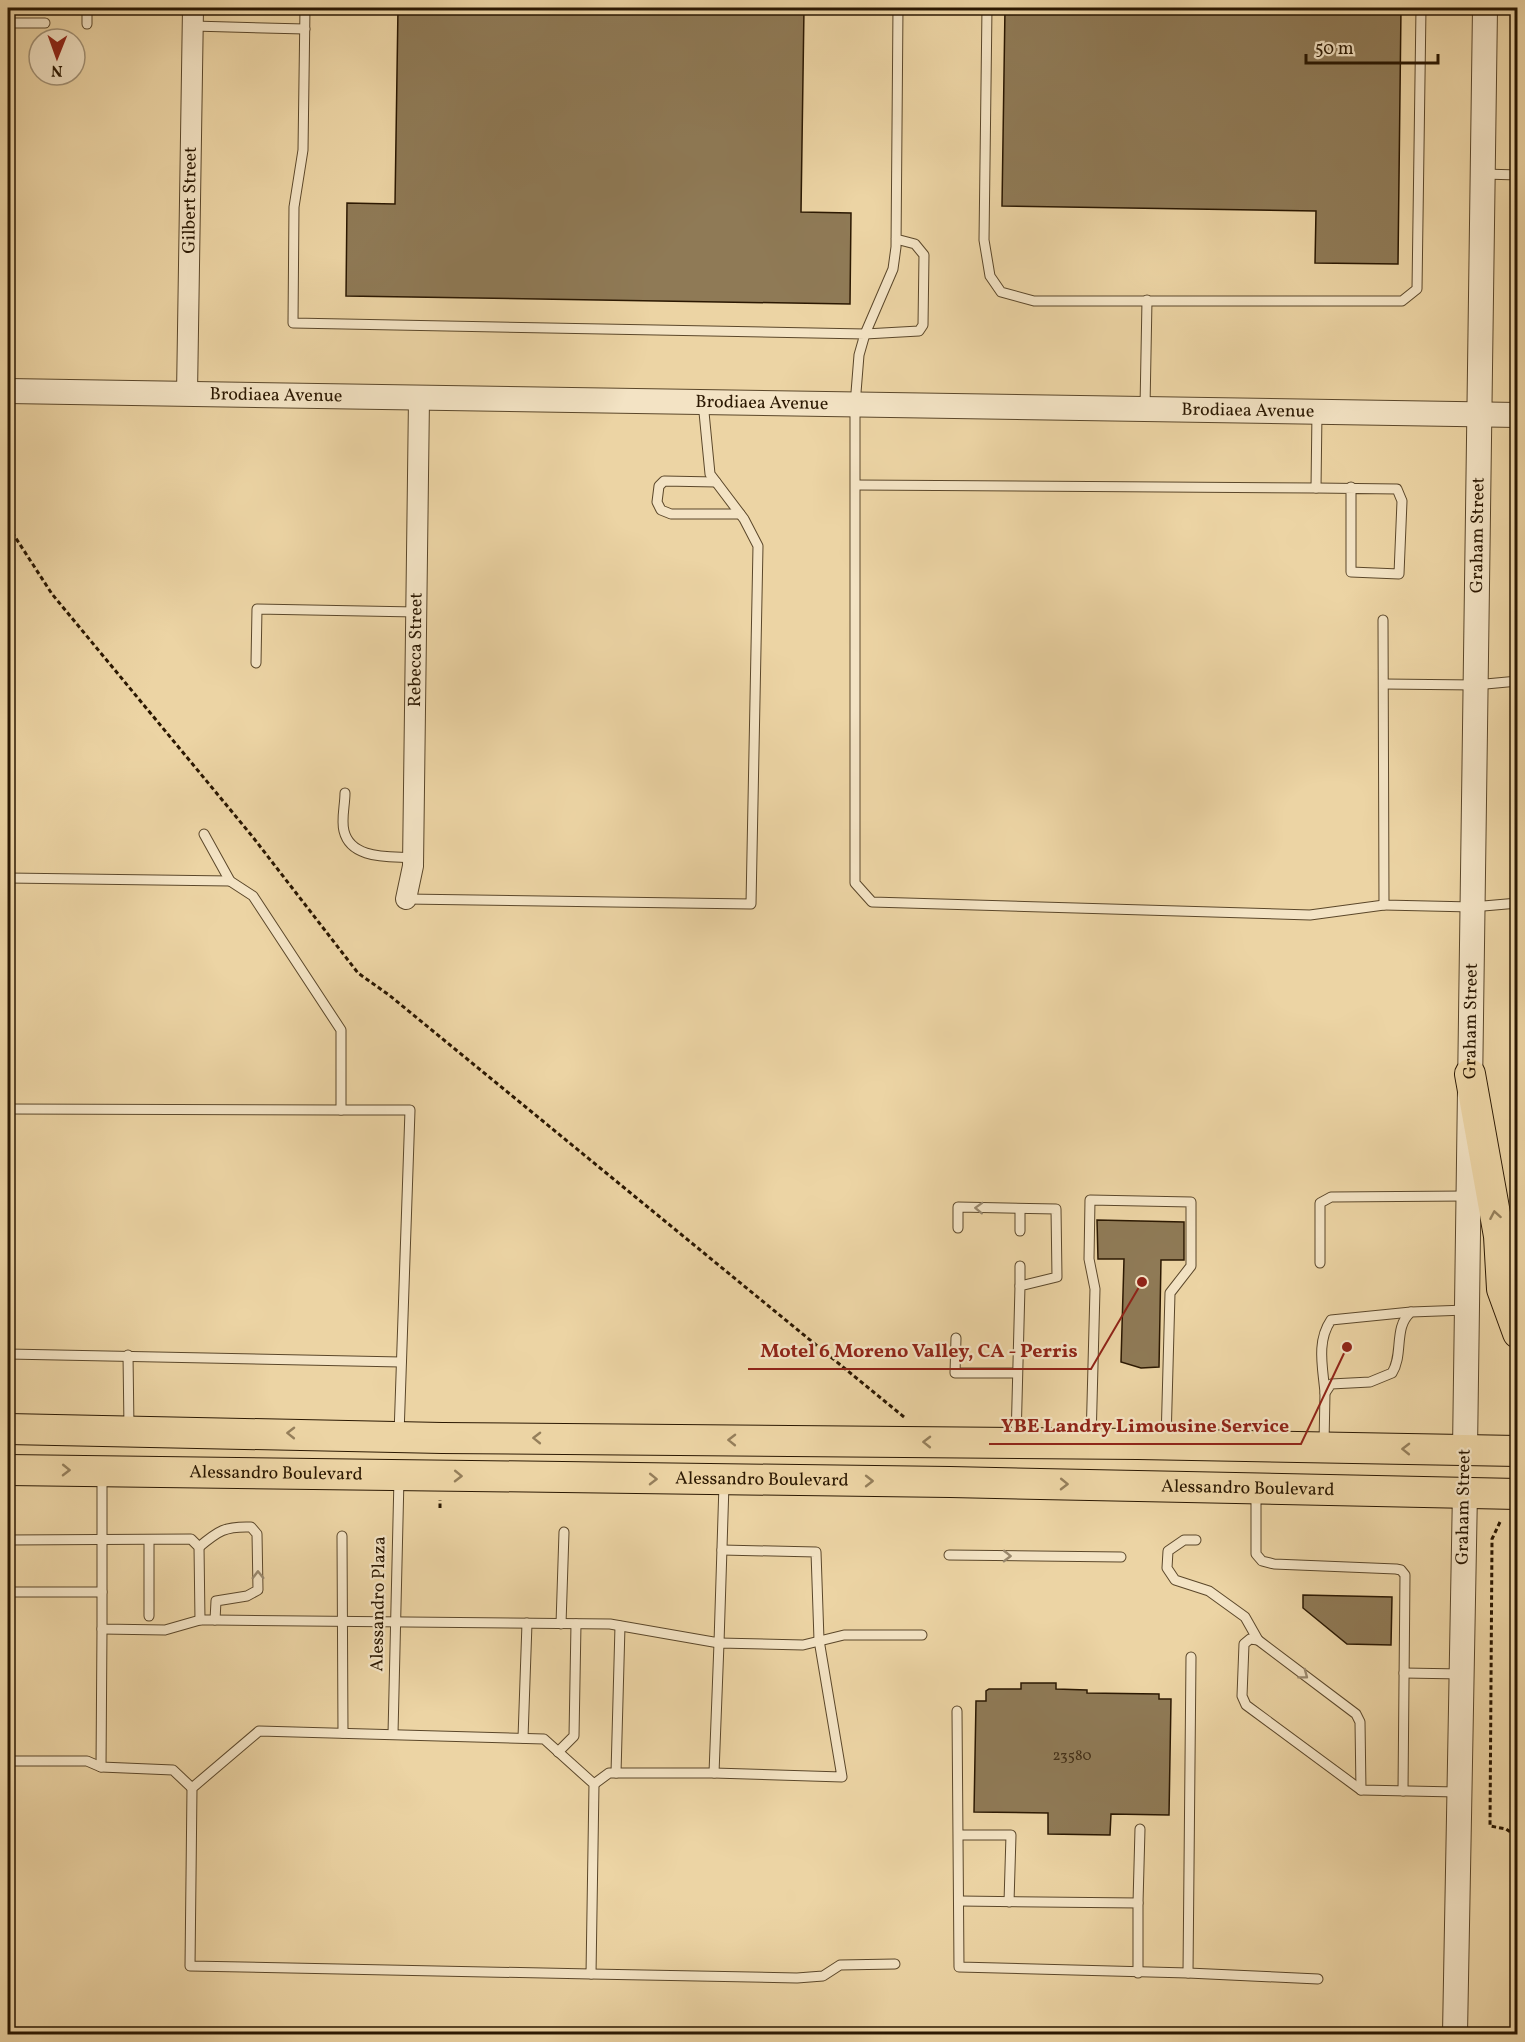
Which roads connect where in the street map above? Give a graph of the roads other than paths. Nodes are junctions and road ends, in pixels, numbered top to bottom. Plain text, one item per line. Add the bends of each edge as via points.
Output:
1 (87, 8) edge
2 (305, 8) edge
3 (898, 8) edge
4 (987, 8) edge
5 (1421, 8) edge
6 (1485, 8) edge
7 (193, 17) edge
8 (8, 23) edge
9 (45, 23) dead end
10 (87, 24) dead end
11 (305, 28) junction
12 (1482, 174) junction
13 (1518, 175) edge
14 (896, 239) junction
15 (1147, 300) junction
16 (865, 334) junction
17 (8, 392) edge
18 (188, 394) junction
19 (419, 398) junction
20 (703, 402) junction
21 (855, 405) junction
22 (1145, 409) junction
23 (1317, 412) junction
24 (1478, 415) junction
25 (1518, 415) edge
26 (716, 482) junction
27 (856, 485) junction
28 (1351, 487) junction
29 (1316, 488) junction
30 (740, 514) junction
31 (416, 612) junction
32 (1383, 620) dead end
33 (256, 663) dead end
34 (1518, 681) edge
35 (1383, 684) junction
36 (1475, 685) junction
37 (345, 793) dead end
38 (204, 834) dead end
39 (413, 858) junction
40 (8, 878) edge
41 (230, 881) junction
42 (406, 899) joint
43 (1518, 903) edge
44 (1384, 905) junction
45 (1472, 907) junction
46 (1470, 1074) junction
47 (8, 1110) edge
48 (341, 1110) junction
49 (1468, 1196) junction
50 (1020, 1209) junction
51 (958, 1228) dead end
52 (1020, 1231) dead end
53 (1320, 1263) dead end
54 (1020, 1266) dead end
55 (1020, 1286) junction
56 (1466, 1310) junction
57 (1411, 1312) junction
58 (1518, 1333) edge
59 (956, 1338) dead end
60 (8, 1354) edge
61 (128, 1355) junction
62 (401, 1362) junction
63 (1017, 1373) junction
64 (1325, 1393) junction
65 (8, 1429) edge
66 (129, 1431) junction
67 (399, 1437) junction
68 (1016, 1443) junction
69 (1090, 1443) junction
70 (1152, 1444) junction
71 (1324, 1448) junction
72 (1465, 1450) junction
73 (1518, 1451) edge
74 (8, 1470) edge
75 (102, 1471) junction
76 (399, 1476) junction
77 (724, 1480) junction
78 (950, 1482) junction
79 (1256, 1489) junction
80 (1465, 1491) junction
81 (1518, 1494) edge
82 (564, 1532) dead end
83 (342, 1536) dead end
84 (8, 1540) edge
85 (102, 1540) junction
86 (149, 1540) junction
87 (1196, 1540) dead end
88 (199, 1547) junction
89 (722, 1550) junction
90 (949, 1555) dead end
91 (1121, 1557) dead end
92 (8, 1592) edge
93 (102, 1592) junction
94 (149, 1616) dead end
95 (200, 1620) junction
96 (215, 1620) junction
97 (343, 1621) junction
98 (395, 1622) junction
99 (527, 1623) junction
100 (561, 1624) junction
101 (576, 1624) junction
102 (620, 1626) junction
103 (102, 1629) junction
104 (922, 1635) dead end
105 (819, 1640) junction
106 (1258, 1640) junction
107 (719, 1643) junction
108 (1191, 1657) dead end
109 (1404, 1673) junction
110 (1462, 1674) junction
111 (957, 1711) dead end
112 (343, 1733) junction
113 (393, 1734) junction
114 (523, 1738) junction
115 (558, 1752) junction
116 (8, 1761) edge
117 (101, 1767) junction
118 (616, 1773) junction
119 (714, 1773) junction
120 (594, 1784) junction
121 (192, 1788) junction
122 (1360, 1790) junction
123 (1403, 1791) junction
124 (1460, 1792) junction
125 (1140, 1829) dead end
126 (959, 1835) junction
127 (960, 1901) junction
128 (1009, 1902) junction
129 (1138, 1903) junction
130 (895, 1964) dead end
131 (1138, 1973) junction
132 (1188, 1973) junction
133 (591, 1974) junction
134 (1318, 1979) dead end
135 (1455, 2034) edge

1 - 10 lane
2 - 11 lane
3 - 14 lane
4 - 15 lane via 984,240 990,276 1000,292 1034,301
5 - 15 lane via 1417,289 1402,301
6 - 12 street, Graham Street
7 - 11 lane
7 - 18 street, Gilbert Street
8 - 9 lane
11 - 16 lane via 303,150 294,207 292,323
12 - 13 lane
12 - 24 street, Graham Street
14 - 16 lane via 893,269
14 - 16 lane via 915,244 924,255 923,325 919,332 909,334
15 - 22 lane
16 - 21 lane via 859,355
17 - 18 street, Brodiaea Avenue
18 - 19 street, Brodiaea Avenue
19 - 20 street, Brodiaea Avenue
19 - 31 street, Rebecca Street
20 - 21 street, Brodiaea Avenue
20 - 26 lane via 710,474
21 - 22 street, Brodiaea Avenue
21 - 27 lane
22 - 23 street, Brodiaea Avenue
23 - 24 street, Brodiaea Avenue
23 - 29 lane
24 - 25 street, Brodiaea Avenue
24 - 36 street, Graham Street
26 - 30 lane
26 - 30 lane via 664,481 659,486 657,502 661,510 671,514
27 - 29 lane
27 - 44 lane via 855,883 872,902 1310,915
28 - 28 lane via 1397,489 1402,501 1399,574 1351,572
28 - 29 lane
30 - 42 lane via 758,546 751,904
31 - 33 lane via 257,609
31 - 39 street, Rebecca Street
32 - 35 lane
34 - 36 lane
35 - 36 lane
35 - 44 lane
36 - 45 street, Graham Street
37 - 39 lane via 344,832 352,844 367,855
38 - 41 lane
39 - 42 street, Rebecca Street
40 - 41 lane
41 - 48 lane via 253,896 341,1030
43 - 45 lane
44 - 45 lane
45 - 46 street, Graham Street
46 - 49 street, Graham Street
58 -> 46 main road via 1502,1289 1499,1236
47 - 48 lane
48 - 62 lane via 410,1110
49 - 53 lane via 1331,1197 1320,1203
49 - 56 street, Graham Street
50 -> 51 lane via 958,1207
50 - 52 lane
50 - 55 lane via 1056,1209 1057,1276
54 - 55 lane
55 - 63 lane
56 - 57 lane
56 - 72 street, Graham Street
57 - 64 lane via 1400,1329 1399,1356 1392,1373 1370,1382 1331,1384
57 - 64 lane via 1330,1320 1323,1331 1321,1347
59 - 63 lane via 955,1373
60 - 61 lane
61 - 62 lane
61 - 66 lane
62 - 67 lane
63 - 68 lane
64 - 71 lane
65 - 66 main road
67 -> 66 main road
68 -> 67 main road
67 - 76 main road
68 - 69 main road
69 - 70 main road
69 - 70 lane via 1095,1289 1089,1259 1090,1200 1191,1202 1191,1266 1170,1293
70 - 71 main road
70 - 78 main road via 1061,1462 960,1461 953,1466
72 -> 71 main road
72 - 73 main road
72 - 80 main road, Graham Street
74 -> 75 main road, Alessandro Boulevard
75 - 76 main road, Alessandro Boulevard
75 - 85 lane
76 -> 77 main road, Alessandro Boulevard
76 - 98 lane, Alessandro Plaza
77 -> 78 main road, Alessandro Boulevard
77 - 89 lane
78 -> 79 main road, Alessandro Boulevard
79 - 80 main road, Alessandro Boulevard
79 - 109 lane via 1256,1554 1262,1561 1401,1570 1407,1596
80 - 81 main road, Alessandro Boulevard
80 - 110 street, Graham Street
82 - 100 lane
83 - 97 lane
84 - 85 lane
85 - 86 lane
85 - 93 lane
86 - 88 lane via 191,1539
86 - 94 lane
87 - 106 lane via 1184,1540 1168,1551 1167,1568 1175,1581 1209,1591 1245,1617
88 - 95 lane
96 -> 88 lane via 216,1601 247,1596 258,1590 257,1534 251,1527 231,1527 219,1530
89 - 105 lane via 816,1552
89 - 107 lane
90 -> 91 lane
92 - 93 lane
93 - 103 lane
95 - 96 lane
95 - 103 lane via 165,1630
96 - 97 lane
97 - 98 lane
97 - 112 lane
98 - 99 lane
98 - 113 lane, Alessandro Plaza
99 - 100 lane
99 - 114 lane
100 - 101 lane
101 - 102 lane
101 - 115 lane via 574,1736
102 - 107 lane
102 - 118 lane
103 - 117 lane
104 - 105 lane via 844,1635
105 - 107 lane via 803,1645
105 - 119 lane via 842,1777
106 -> 122 lane via 1356,1714 1360,1722
106 - 122 lane via 1250,1639 1244,1644 1242,1696 1246,1705
107 - 119 lane
108 - 132 lane
109 - 110 lane
109 - 123 lane
110 - 124 street, Graham Street
111 - 126 lane
112 - 113 lane
112 - 121 lane via 259,1731
113 - 114 lane
114 - 115 lane via 544,1739
115 - 120 lane
116 - 117 lane via 87,1761
117 - 121 lane via 173,1770
118 - 119 lane
118 - 120 lane via 609,1773
120 - 133 lane
121 - 133 lane via 190,1966
122 - 123 lane
123 - 124 lane
124 - 135 street, Graham Street
125 - 129 lane
126 - 127 lane
126 - 128 lane via 1011,1835
127 - 128 lane
127 - 131 lane via 959,1966
128 - 129 lane
129 - 131 lane
130 - 133 lane via 840,1965 823,1976 797,1978
131 - 132 lane
132 - 134 lane

